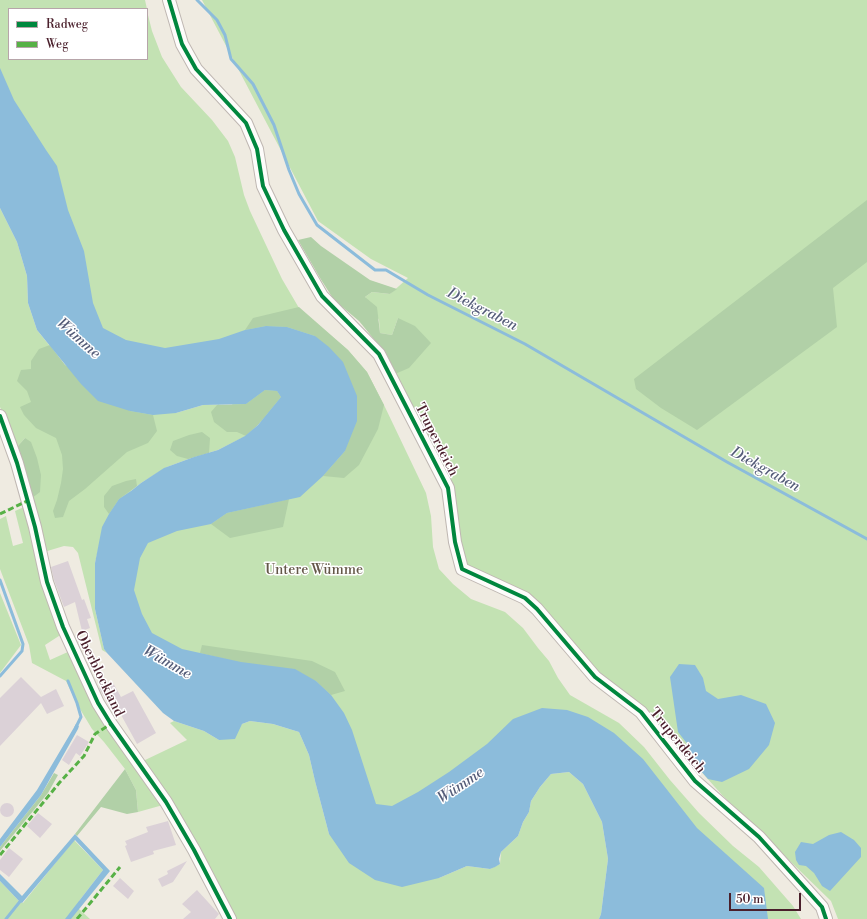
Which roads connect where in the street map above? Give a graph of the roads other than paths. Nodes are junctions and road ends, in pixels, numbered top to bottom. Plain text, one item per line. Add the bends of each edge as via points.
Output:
1 (169, 0) edge
2 (0, 416) edge
3 (230, 919) edge
4 (826, 919) edge

1 - 4 street, Truperdeich via 182,44 196,69 246,123 257,148 263,186 284,230 322,296 379,354 448,488 455,542 462,569 526,598 595,677 641,712 695,781 759,837 822,907
2 - 3 street, Oberblockland via 21,478 47,582 63,626 95,696 111,724 166,802

